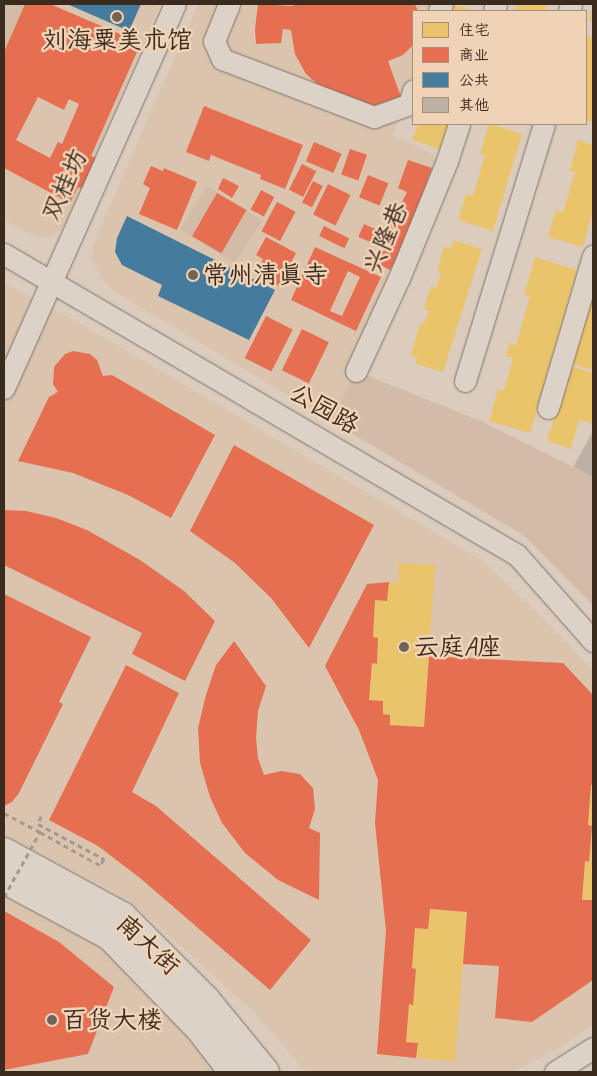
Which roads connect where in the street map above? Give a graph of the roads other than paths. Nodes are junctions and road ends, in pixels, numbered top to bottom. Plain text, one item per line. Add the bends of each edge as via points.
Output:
1 (175, 4) edge
2 (228, 4) edge
3 (412, 95) edge
4 (459, 125) edge
5 (544, 125) edge
6 (4, 254) edge
7 (593, 256) edge
8 (52, 282) junction
9 (356, 371) dead end
10 (465, 381) dead end
11 (4, 388) edge
12 (548, 408) dead end
13 (593, 641) edge
14 (4, 852) edge
15 (4, 879) edge
16 (593, 1048) edge
17 (233, 1072) edge
18 (265, 1072) edge
19 (555, 1072) edge

1 - 8 street, 双桂坊
2 - 3 street via 214,41 222,60 374,117 409,104
4 - 9 street, 兴隆巷 via 448,161 403,269
5 - 10 street
6 - 8 street, 公园路
7 - 12 street
8 - 11 street, 双桂坊
8 - 13 street, 公园路 via 517,555
14 - 18 main road, 南大街 via 122,916 206,1000
15 - 17 main road, 南大街 via 110,936 200,1030
16 - 19 street

